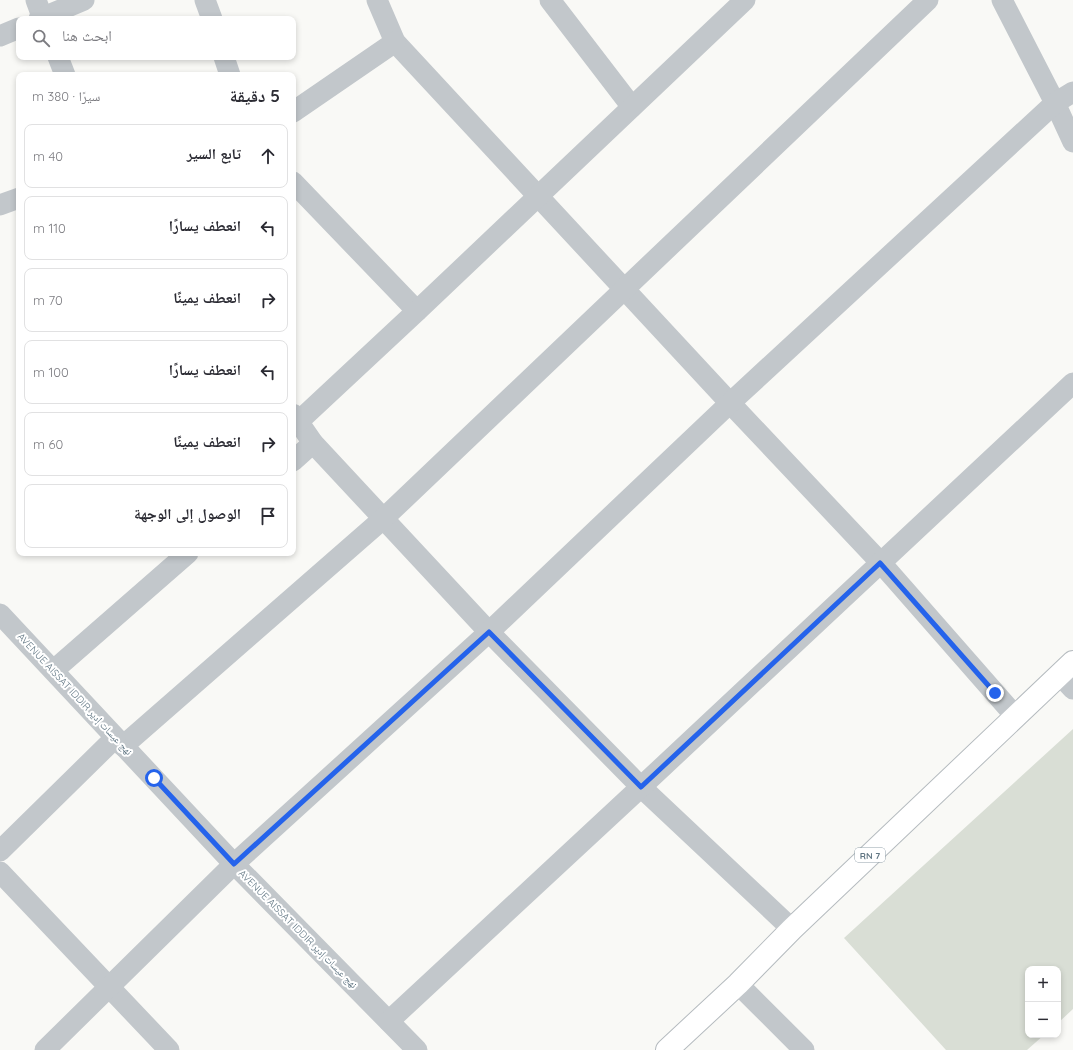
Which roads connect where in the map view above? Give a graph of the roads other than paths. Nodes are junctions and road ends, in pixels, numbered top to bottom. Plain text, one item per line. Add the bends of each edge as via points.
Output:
1 (84, 0) edge
2 (205, 0) edge
3 (377, 0) edge
4 (550, 0) edge
5 (928, 0) edge
6 (1002, 0) edge
7 (731, 4) edge
8 (40, 14) edge
9 (211, 16) edge
10 (16, 29) edge
11 (0, 36) edge
12 (395, 42) junction
13 (59, 60) edge
14 (225, 60) edge
15 (64, 72) edge
16 (229, 72) edge
17 (1073, 92) edge
18 (1055, 103) junction
19 (632, 107) junction
20 (296, 110) edge
21 (1073, 142) edge
22 (296, 185) edge
23 (538, 196) junction
24 (16, 199) edge
25 (0, 204) edge
26 (625, 290) junction
27 (417, 311) junction
28 (1073, 383) edge
29 (730, 404) junction
30 (296, 417) edge
31 (314, 443) junction
32 (296, 458) edge
33 (384, 518) junction
34 (185, 556) edge
35 (880, 563) junction
36 (0, 614) edge
37 (489, 632) junction
38 (54, 670) junction
39 (1069, 675) edge
40 (1016, 717) junction
41 (119, 742) junction
42 (641, 787) junction
43 (0, 851) edge
44 (234, 864) junction
45 (0, 872) edge
46 (792, 928) junction
47 (738, 984) junction
48 (109, 987) junction
49 (389, 1021) junction
50 (45, 1050) edge
51 (169, 1050) edge
52 (417, 1050) edge
53 (668, 1050) edge
54 (804, 1050) edge

1 - 8 street
2 - 9 street
3 - 12 street
4 - 19 street
5 - 26 street
6 - 18 street
7 - 19 street
10 - 11 street
12 - 20 street
12 - 23 street
13 - 15 street
14 - 16 street
17 - 18 street
18 - 21 street
18 - 29 street
19 - 23 street
22 - 27 street
23 - 26 street
23 - 27 street
24 - 25 street
26 - 29 street
26 - 33 street
27 - 30 street
28 - 35 street
29 - 35 street
29 - 37 street
30 - 31 street
31 - 32 street
31 - 33 street
33 - 37 street
33 - 41 street
34 - 38 street
35 - 40 street
35 - 42 street
36 - 38 street, AVENUE AISSAT IDDIR نهج عيسات إدير
37 - 42 street
37 - 44 street
38 - 41 street, AVENUE AISSAT IDDIR نهج عيسات إدير
39 - 40 main road, RN 7
40 - 46 main road, RN 7
41 - 43 street
41 - 44 street, AVENUE AISSAT IDDIR نهج عيسات إدير
42 - 46 street
42 - 49 street
44 - 48 street
44 - 49 street, AVENUE AISSAT IDDIR نهج عيسات إدير
45 - 48 street
46 - 47 main road, RN 7
47 - 53 main road, RN 7
47 - 54 street
48 - 50 street
48 - 51 street
49 - 52 street, AVENUE AISSAT IDDIR نهج عيسات إدير

